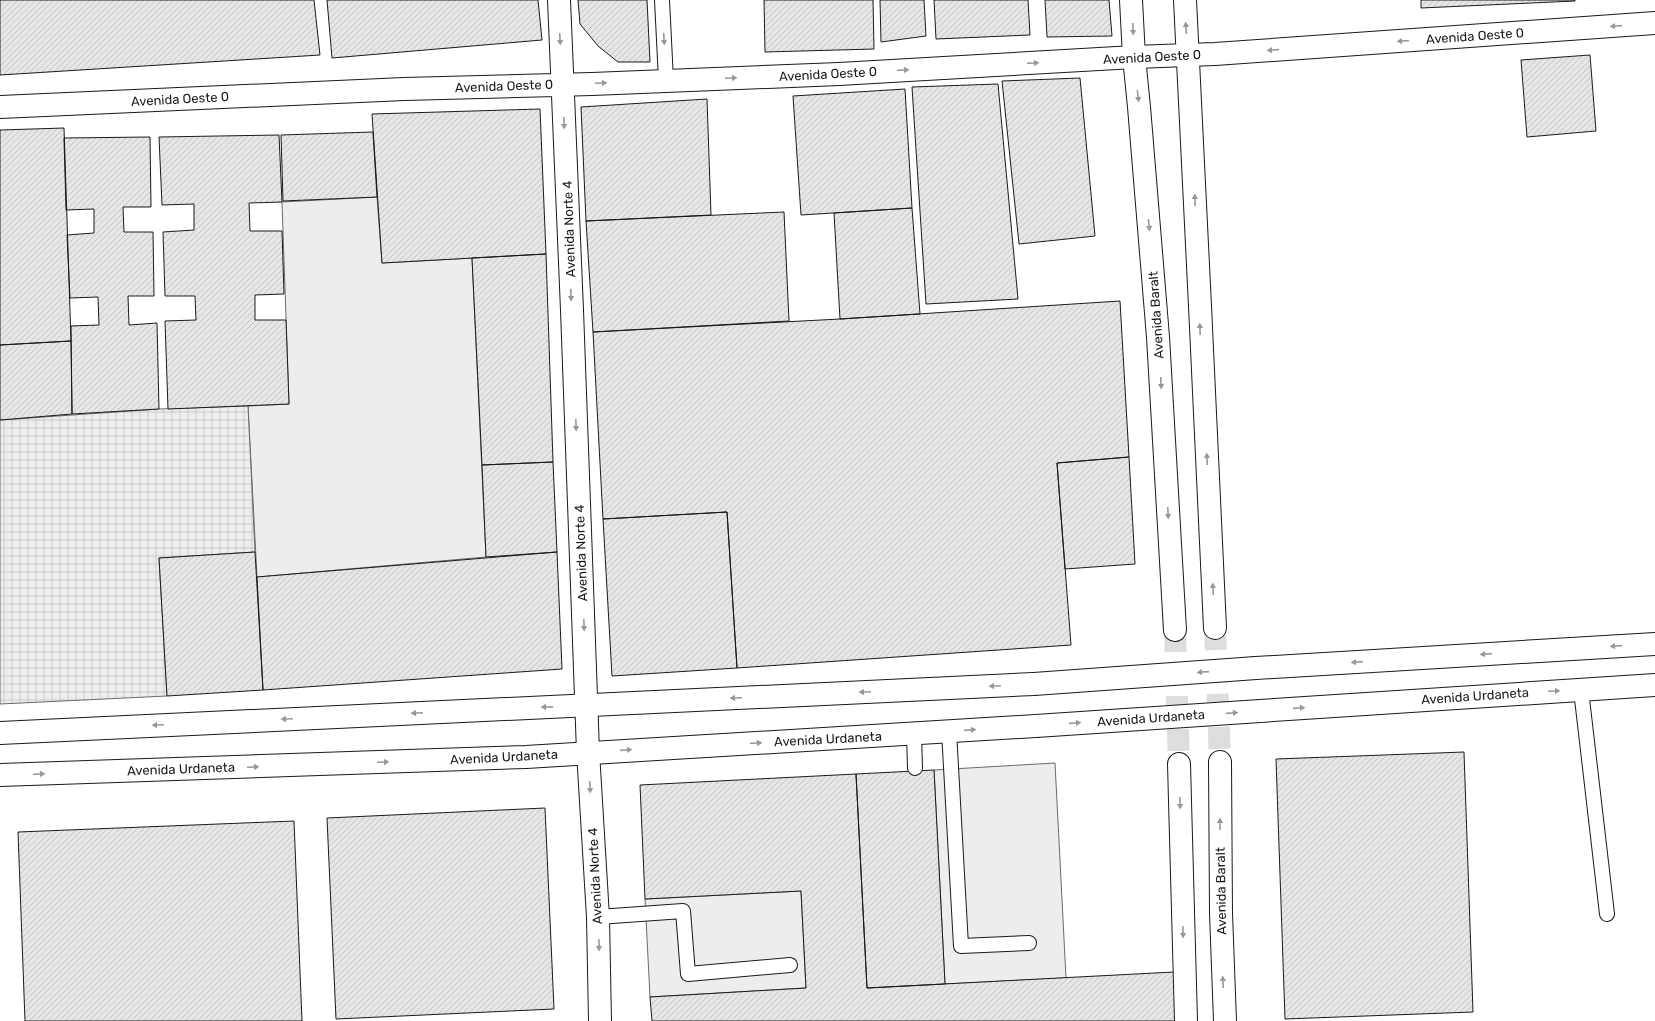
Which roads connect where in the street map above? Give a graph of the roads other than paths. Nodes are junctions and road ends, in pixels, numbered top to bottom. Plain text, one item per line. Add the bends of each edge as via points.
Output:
1 (558, 0) edge
2 (662, 0) edge
3 (1132, 0) edge
4 (1184, 0) edge
5 (1655, 23) edge
6 (1188, 56) junction
7 (1134, 57) junction
8 (666, 80) junction
9 (562, 84) junction
10 (0, 106) edge
11 (1216, 628) tunnel mouth
12 (1175, 630) tunnel mouth
13 (1655, 644) edge
14 (1655, 685) edge
15 (1581, 690) junction
16 (586, 706) junction
17 (949, 731) junction
18 (0, 733) edge
19 (914, 734) junction
20 (588, 752) junction
21 (1220, 762) tunnel mouth
22 (1179, 764) tunnel mouth
23 (915, 768) dead end
24 (0, 775) edge
25 (1607, 914) dead end
26 (598, 917) junction
27 (1029, 943) dead end
28 (790, 965) dead end
29 (600, 1021) edge
30 (1186, 1021) edge
31 (1225, 1021) edge

1 -> 9 main road, Avenida Norte 4
2 -> 8 lane
3 -> 7 main road, Avenida Baralt
6 -> 4 main road
5 -> 6 main road, Avenida Oeste 0
6 - 7 main road, Avenida Oeste 0
11 -> 6 main road
8 -> 7 main road, Avenida Oeste 0 via 839,74
7 -> 12 main road, Avenida Baralt via 1158,337
9 -> 8 main road, Avenida Oeste 0
9 - 10 main road, Avenida Oeste 0
9 -> 16 main road, Avenida Norte 4
13 -> 16 main road, bridge via 1034,684
14 - 15 main road, Avenida Urdaneta
17 -> 15 main road, Avenida Urdaneta, bridge
15 - 25 lane
16 -> 18 main road
16 - 20 main road, Avenida Norte 4
17 - 19 main road, Avenida Urdaneta
17 - 27 lane via 961,946
20 -> 19 main road, Avenida Urdaneta
19 - 23 lane
24 -> 20 main road, Avenida Urdaneta via 526,757
20 -> 26 main road, Avenida Norte 4
31 -> 21 main road, Avenida Baralt
22 -> 30 main road
26 - 28 lane via 683,912 688,974
26 -> 29 main road, Avenida Norte 4

